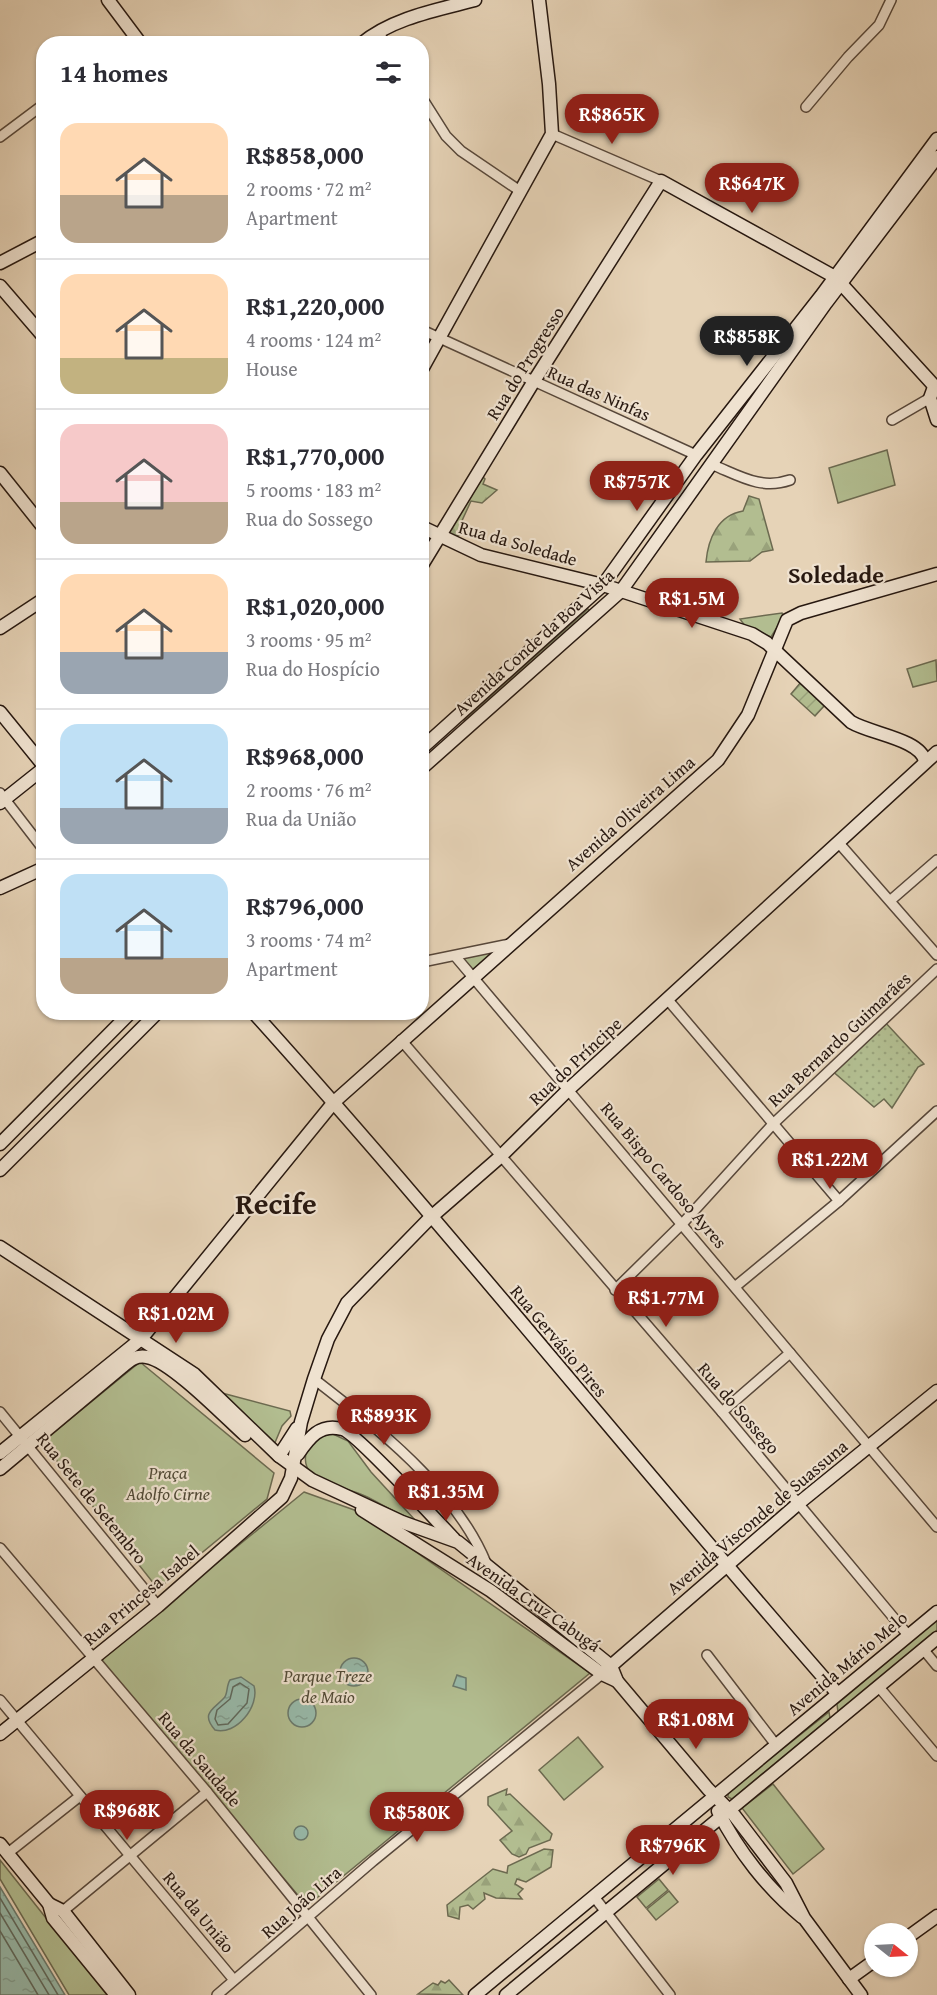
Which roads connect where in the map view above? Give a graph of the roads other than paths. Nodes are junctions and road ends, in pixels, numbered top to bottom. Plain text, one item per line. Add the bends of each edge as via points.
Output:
1 (108, 0) edge
2 (475, 0) edge
3 (891, 0) edge
4 (540, 1) edge
5 (378, 32) junction
6 (131, 36) edge
7 (372, 36) edge
8 (381, 36) edge
9 (806, 107) dead end
10 (429, 109) edge
11 (36, 110) edge
12 (552, 134) junction
13 (0, 136) edge
14 (937, 139) edge
15 (937, 157) edge
16 (661, 181) junction
17 (520, 191) junction
18 (36, 244) edge
19 (0, 263) edge
20 (835, 278) junction
21 (0, 285) edge
22 (36, 328) edge
23 (429, 333) edge
24 (439, 338) junction
25 (429, 356) edge
26 (534, 381) junction
27 (934, 391) edge
28 (892, 420) dead end
29 (937, 420) edge
30 (696, 455) junction
31 (713, 465) junction
32 (0, 473) edge
33 (790, 480) dead end
34 (36, 518) edge
35 (429, 531) edge
36 (440, 538) junction
37 (429, 555) edge
38 (937, 574) edge
39 (577, 579) junction
40 (603, 585) junction
41 (621, 591) junction
42 (585, 602) junction
43 (36, 604) edge
44 (0, 627) edge
45 (774, 650) junction
46 (0, 712) edge
47 (429, 742) edge
48 (937, 752) edge
49 (36, 757) edge
50 (926, 761) junction
51 (429, 762) edge
52 (36, 773) edge
53 (1, 798) edge
54 (36, 840) edge
55 (838, 842) junction
56 (937, 860) edge
57 (36, 872) edge
58 (0, 888) edge
59 (891, 900) junction
60 (511, 944) junction
61 (937, 955) edge
62 (455, 956) junction
63 (429, 961) edge
64 (937, 969) edge
65 (473, 976) junction
66 (668, 1000) junction
67 (429, 1015) edge
68 (123, 1020) edge
69 (150, 1020) edge
70 (260, 1020) edge
71 (424, 1020) edge
72 (401, 1040) junction
73 (569, 1089) junction
74 (334, 1102) junction
75 (937, 1111) edge
76 (773, 1124) junction
77 (0, 1144) edge
78 (500, 1157) junction
79 (0, 1170) edge
80 (839, 1201) junction
81 (430, 1218) junction
82 (683, 1223) junction
83 (0, 1246) edge
84 (736, 1286) junction
85 (615, 1290) junction
86 (141, 1339) junction
87 (790, 1353) junction
88 (314, 1379) junction
89 (937, 1391) edge
90 (0, 1412) edge
91 (722, 1412) junction
92 (302, 1422) junction
93 (24, 1441) junction
94 (870, 1445) junction
95 (0, 1453) edge
96 (277, 1459) junction
97 (293, 1467) junction
98 (0, 1469) edge
99 (799, 1503) junction
100 (937, 1527) edge
101 (458, 1542) junction
102 (0, 1548) edge
103 (486, 1563) junction
104 (725, 1566) junction
105 (158, 1606) junction
106 (937, 1612) edge
107 (908, 1635) junction
108 (937, 1638) edge
109 (923, 1649) junction
110 (707, 1655) dead end
111 (93, 1659) junction
112 (937, 1666) edge
113 (607, 1670) junction
114 (878, 1686) junction
115 (837, 1693) junction
116 (0, 1700) edge
117 (17, 1720) junction
118 (0, 1734) edge
119 (776, 1745) junction
120 (937, 1756) edge
121 (207, 1792) junction
122 (712, 1794) junction
123 (80, 1796) junction
124 (725, 1813) junction
125 (4, 1848) edge
126 (130, 1856) junction
127 (595, 1898) junction
128 (49, 1904) junction
129 (63, 1911) junction
130 (606, 1912) junction
131 (937, 1916) edge
132 (309, 1918) junction
133 (918, 1930) edge
134 (864, 1968) edge
135 (849, 1979) junction
136 (234, 1980) junction
137 (665, 1993) edge
138 (116, 1995) edge
139 (129, 1995) edge
140 (217, 1995) edge
141 (371, 1995) edge
142 (475, 1995) edge
143 (506, 1995) edge
144 (861, 1995) edge

1 - 6 main road
2 - 5 main road
3 - 9 street via 879,25
4 - 12 main road
5 - 7 main road
5 - 8 street
10 - 17 street via 461,151
11 - 13 street
12 - 16 street
12 - 17 main road
14 - 20 main road, Avenida Conde da Boa Vista
15 - 20 main road, Avenida Conde da Boa Vista
16 - 20 main road
16 - 26 main road, Rua do Progresso
17 - 24 main road
18 - 19 main road
20 - 27 main road
20 - 30 main road, Avenida Conde da Boa Vista
20 - 31 main road, Avenida Conde da Boa Vista
21 - 22 main road
23 - 24 street, Rua das Ninfas
24 - 25 main road
24 - 26 street, Rua das Ninfas
26 - 30 street, Rua das Ninfas
26 - 36 main road, Rua do Progresso
27 - 28 street
27 - 29 main road
30 - 40 main road, Avenida Conde da Boa Vista
31 - 33 street via 759,484 775,485
31 - 41 main road, Avenida Conde da Boa Vista
32 - 34 main road
35 - 36 main road, Rua da Soledade
36 - 37 main road, Rua do Progresso
36 - 39 main road, Rua da Soledade via 481,555
38 - 45 main road, Avenida Oliveira Lima via 791,617 784,624
39 - 40 main road, Rua da Soledade
39 - 42 main road via 587,590
40 - 41 main road, Rua da Soledade
40 - 42 main road, Avenida Conde da Boa Vista
41 - 45 main road, Rua da Soledade via 752,634
41 - 51 main road, Avenida Conde da Boa Vista
42 - 47 main road, Avenida Conde da Boa Vista
43 - 44 main road
45 - 50 main road, Rua da Soledade via 851,722 914,746
45 - 60 main road, Avenida Oliveira Lima via 748,715 718,760
46 - 49 main road
48 - 50 main road, Rua do Príncipe
50 - 55 main road, Rua do Príncipe
52 - 53 main road
53 - 54 street
55 - 59 street
55 - 66 main road, Rua do Príncipe
56 - 59 street
57 - 58 main road
59 - 61 street
60 - 62 street
60 - 65 main road, Avenida Oliveira Lima
62 - 63 street
62 - 65 street, Rua Bispo Cardoso Ayres
64 - 76 street, Rua Bernardo Guimarães
65 - 67 main road, Avenida Oliveira Lima
65 - 73 street, Rua Bispo Cardoso Ayres
66 - 73 main road, Rua do Príncipe
66 - 76 street
68 - 77 main road
69 - 79 main road
70 - 74 main road, Rua Gervásio Pires
71 - 72 main road, Avenida Oliveira Lima
72 - 74 main road, Avenida Oliveira Lima
72 - 78 street, Rua do Sossego
73 - 78 main road, Rua do Príncipe
73 - 82 street, Rua Bispo Cardoso Ayres
74 - 81 main road, Rua Gervásio Pires
74 - 86 main road, Avenida Oliveira Lima
75 - 80 street
76 - 80 street
76 - 82 street, Rua Bernardo Guimarães
78 - 81 main road, Rua do Príncipe
78 - 85 street, Rua do Sossego
80 - 84 street
81 - 88 main road, Rua do Príncipe via 347,1304 328,1339
81 - 104 main road, Rua Gervásio Pires
82 - 84 street, Rua Bispo Cardoso Ayres
82 - 85 street, Rua Bernardo Guimarães
83 - 86 main road
84 - 87 street, Rua Bispo Cardoso Ayres
85 - 91 street, Rua do Sossego
86 - 93 main road, Avenida Oliveira Lima
86 - 96 main road via 194,1374
87 - 91 street
87 - 94 street, Rua Bispo Cardoso Ayres
88 - 92 main road, Rua do Príncipe
88 - 103 street via 424,1475 469,1528
89 - 94 main road, Avenida Visconde de Suassuna
90 - 93 street, Rua Sete de Setembro
91 - 99 street, Rua do Sossego
92 - 96 main road
92 - 97 main road
93 - 95 main road
93 - 96 main road via 140,1356 155,1359
93 - 98 main road
93 - 105 street, Rua Sete de Setembro
94 - 99 main road, Avenida Visconde de Suassuna
94 - 100 street, Rua Bispo Cardoso Ayres
96 - 97 main road, Avenida Cruz Cabugá
97 - 101 main road, Avenida Cruz Cabugá via 402,1522
97 - 101 main road via 313,1434 323,1428 349,1431
97 - 105 main road, Rua Princesa Isabel via 282,1497 269,1511
97 - 113 main road, Avenida Cruz Cabugá via 314,1490 369,1513
99 - 104 main road, Avenida Visconde de Suassuna
99 - 107 street, Rua do Sossego
101 - 103 main road, Avenida Cruz Cabugá
102 - 111 street, Rua da Saudade
103 - 113 main road, Avenida Cruz Cabugá
104 - 113 main road, Avenida Visconde de Suassuna
104 - 115 main road, Rua Gervásio Pires
105 - 111 main road, Rua Princesa Isabel
106 - 107 main road, Avenida Mário Melo
107 - 115 main road, Avenida Mário Melo
108 - 109 main road, Avenida Mário Melo
109 - 112 street
109 - 114 main road, Avenida Mário Melo
110 - 119 street
111 - 117 main road, Rua Princesa Isabel
111 - 121 street, Rua da Saudade
113 - 122 main road, Avenida Cruz Cabugá
113 - 132 street, Rua João Lira
114 - 120 street
114 - 124 main road, Avenida Mário Melo
115 - 119 main road, Avenida Mário Melo
116 - 117 street, Rua da União
117 - 118 main road, Rua Princesa Isabel
117 - 123 street, Rua da União
119 - 122 main road, Avenida Mário Melo
121 - 126 street
121 - 132 street, Rua da Saudade
122 - 124 main road, Avenida Cruz Cabugá
122 - 127 main road, Avenida Mário Melo
123 - 125 street
123 - 126 street, Rua da União
124 - 130 main road, Avenida Mário Melo
124 - 135 main road, Avenida Cruz Cabugá via 786,1883 804,1918
125 - 128 main road
126 - 129 street
126 - 136 street, Rua da União
127 - 130 street
127 - 142 main road, Avenida Mário Melo
128 - 129 main road
128 - 138 main road via 53,1918
129 - 139 main road
130 - 137 street
130 - 143 main road, Avenida Mário Melo
131 - 133 main road
132 - 136 street, Rua João Lira
132 - 141 street, Rua da Saudade
134 - 135 main road
135 - 144 main road, Avenida Cruz Cabugá
136 - 140 street, Rua João Lira

